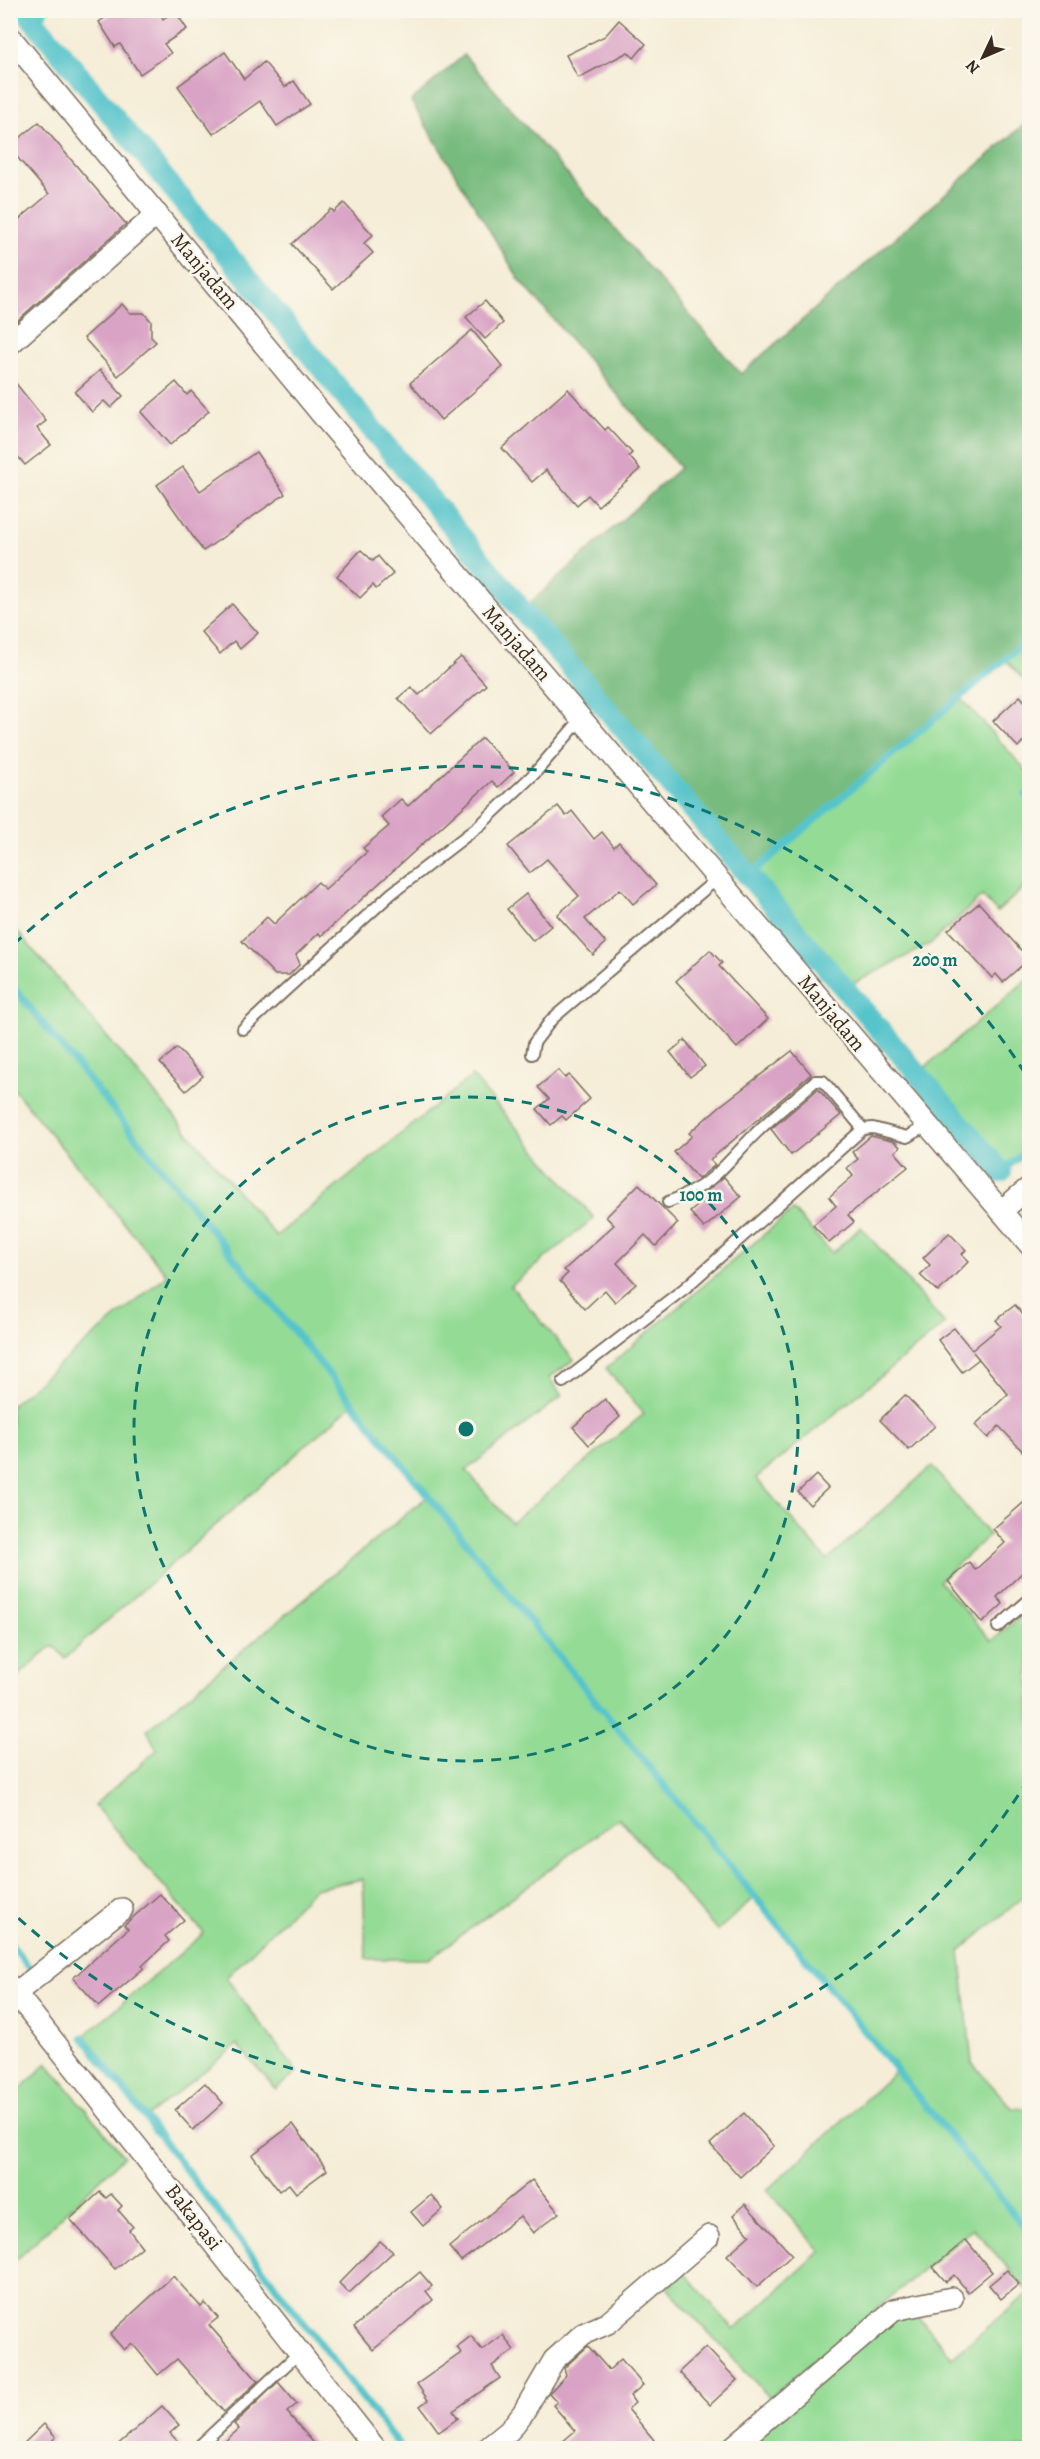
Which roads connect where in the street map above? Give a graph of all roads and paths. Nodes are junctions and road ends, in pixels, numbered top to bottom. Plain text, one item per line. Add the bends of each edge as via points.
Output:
1 (10, 37) edge
2 (157, 214) junction
3 (10, 344) edge
4 (582, 718) junction
5 (718, 878) junction
6 (243, 1029) dead end
7 (532, 1054) dead end
8 (927, 1125) junction
9 (863, 1129) junction
10 (1029, 1187) edge
11 (668, 1202) dead end
12 (1001, 1211) junction
13 (1029, 1245) edge
14 (563, 1382) dead end
15 (1029, 1599) edge
16 (998, 1627) dead end
17 (122, 1909) dead end
18 (13, 1990) edge
19 (709, 2236) dead end
20 (952, 2298) dead end
21 (300, 2352) junction
22 (197, 2448) edge
23 (375, 2448) edge
24 (488, 2448) edge
25 (732, 2448) edge

1 - 2 street, Manjadam
2 - 3 street
2 - 4 street, Manjadam via 329,423
4 - 5 street, Manjadam
4 - 6 lane via 535,773 479,826 392,893
5 - 7 lane via 552,1019 534,1043
5 - 8 street, Manjadam
8 - 9 lane via 907,1137
8 - 12 street, Manjadam
9 - 11 lane via 830,1087 823,1081 815,1082 703,1187
9 - 14 lane via 693,1280
10 - 12 street
12 - 13 street, Manjadam
15 - 16 lane
17 - 18 street
18 - 21 street, Bakapasi
19 - 24 street via 608,2323 583,2334 554,2360 516,2422
20 - 25 street via 894,2310
21 - 22 lane
21 - 23 street, Bakapasi

